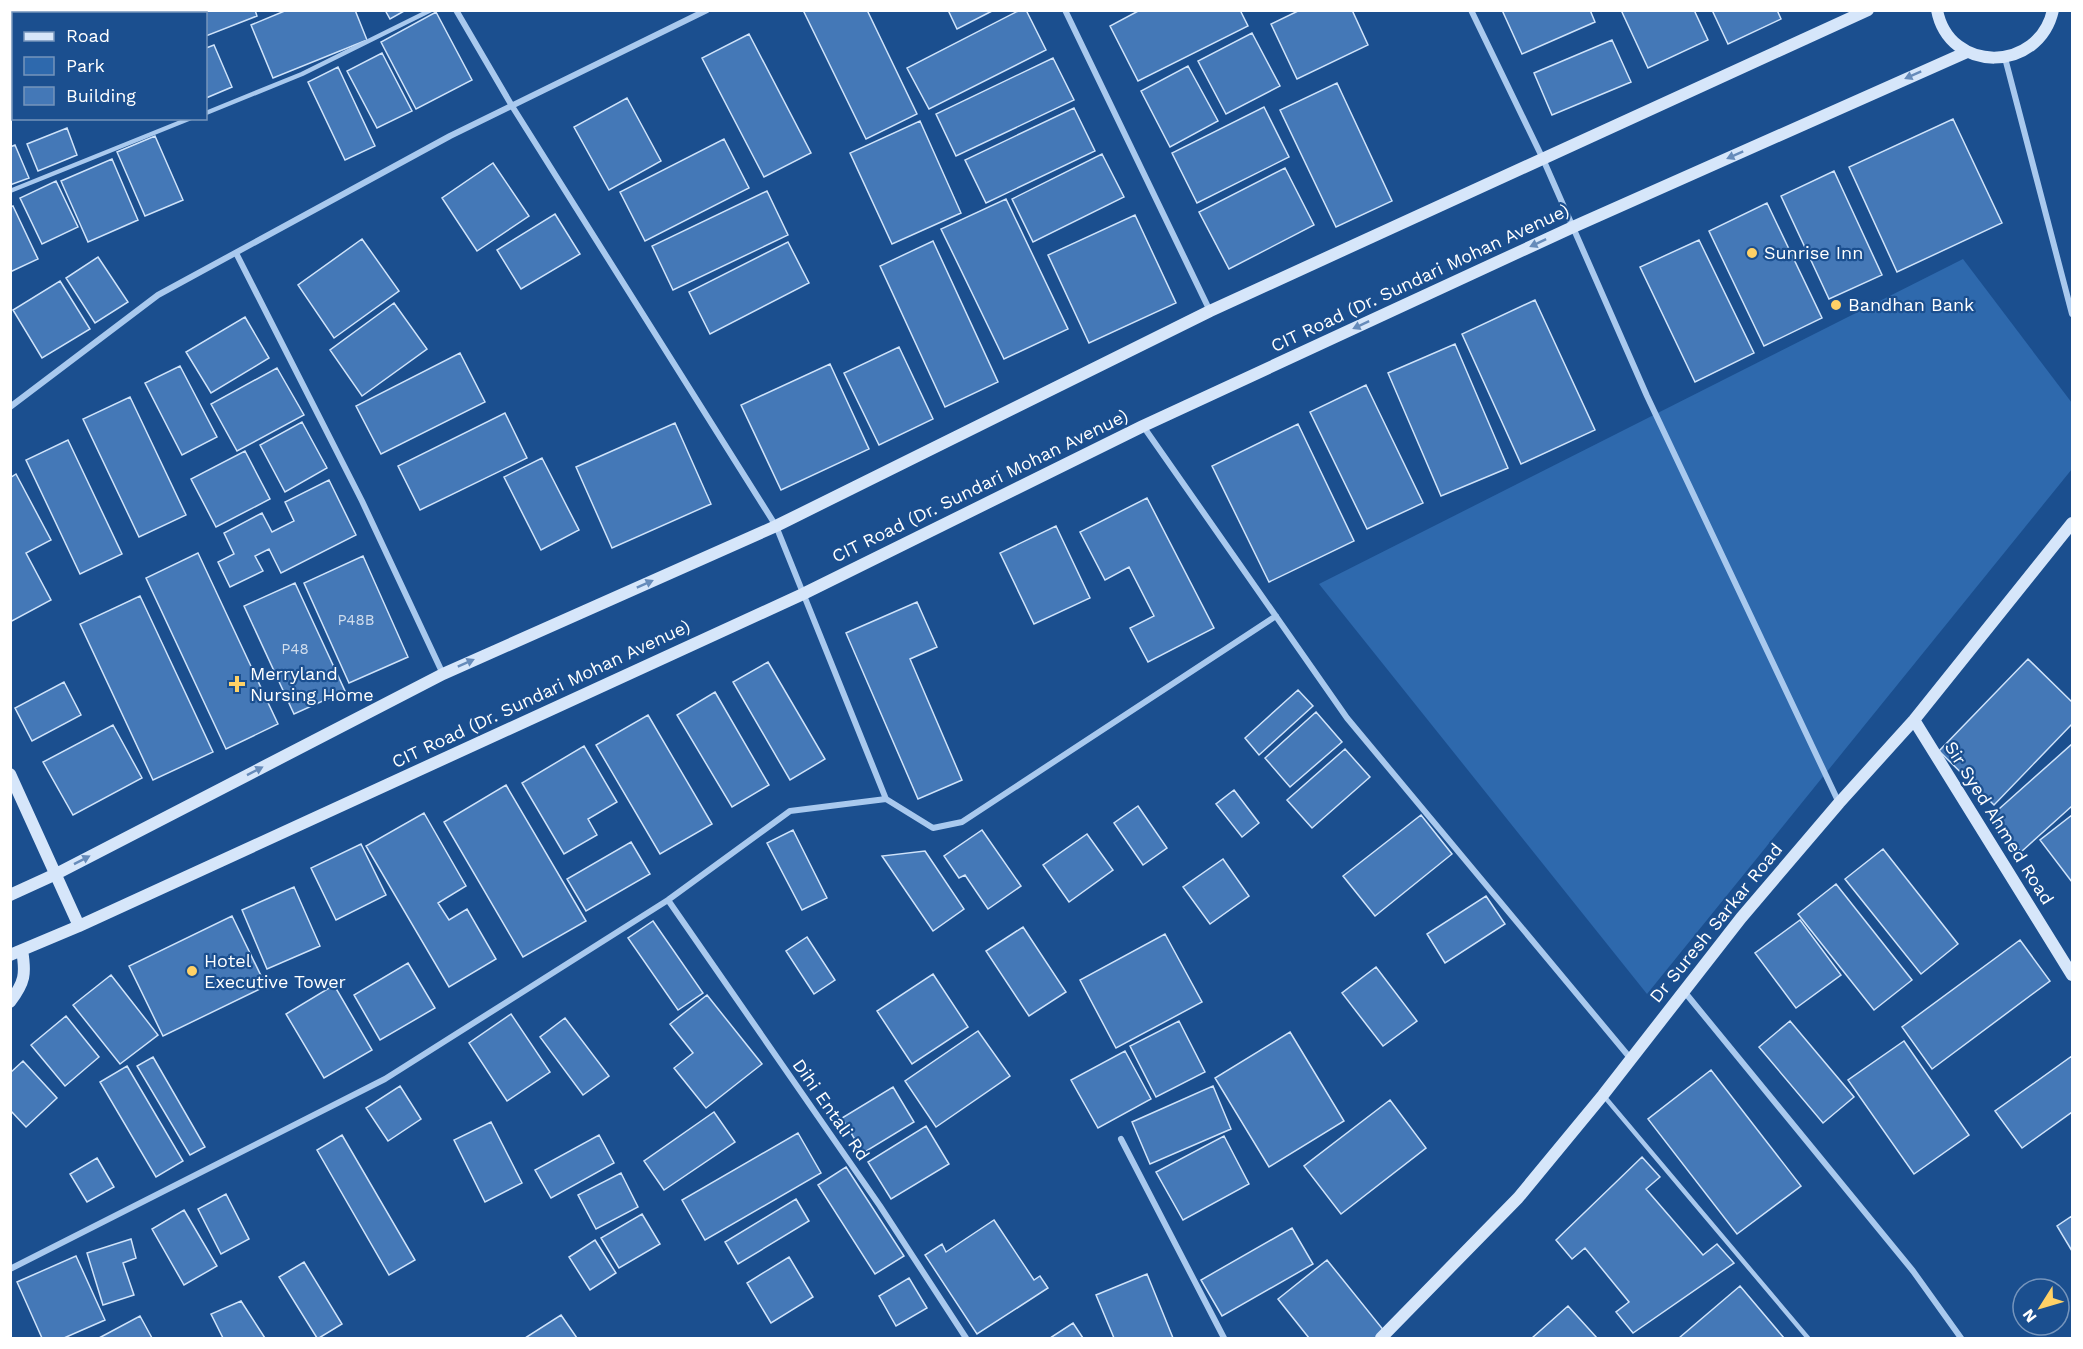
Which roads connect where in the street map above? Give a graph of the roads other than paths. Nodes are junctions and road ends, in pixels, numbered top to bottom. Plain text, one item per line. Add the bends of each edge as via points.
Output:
1 (431, 10) edge
2 (456, 10) edge
3 (707, 10) edge
4 (1065, 10) edge
5 (1471, 10) edge
6 (1868, 10) edge
7 (1937, 10) edge
8 (2053, 10) edge
9 (1967, 52) junction
10 (2005, 58) junction
11 (512, 106) junction
12 (207, 113) edge
13 (186, 120) edge
14 (1543, 159) junction
15 (10, 191) edge
16 (1573, 227) junction
17 (236, 253) junction
18 (1210, 311) junction
19 (2073, 314) edge
20 (10, 407) edge
21 (1143, 426) junction
22 (2073, 523) edge
23 (776, 526) junction
24 (803, 594) junction
25 (1276, 616) junction
26 (443, 674) junction
27 (1914, 720) junction
28 (10, 774) edge
29 (886, 799) junction
30 (1839, 803) junction
31 (56, 874) junction
32 (10, 896) edge
33 (668, 900) junction
34 (79, 926) junction
35 (16, 953) edge
36 (2073, 975) edge
37 (1683, 990) junction
38 (10, 1002) edge
39 (1631, 1059) junction
40 (1603, 1095) junction
41 (1121, 1139) dead end
42 (10, 1269) edge
43 (1384, 1337) edge
44 (966, 1338) edge
45 (1224, 1338) edge
46 (1808, 1338) edge
47 (1961, 1338) edge

1 - 12 lane via 302,74
2 - 11 street
3 - 11 street
4 - 18 street
5 - 14 street
6 - 14 main road
7 - 9 main road via 1951,40
8 - 10 main road via 2040,39
9 - 10 main road
9 -> 16 main road, CIT Road (Dr. Sundari Mohan Avenue)
10 - 19 street
11 - 17 street
11 - 23 street
13 - 15 lane
14 - 16 street
14 - 18 main road
16 -> 21 main road, CIT Road (Dr. Sundari Mohan Avenue)
16 - 30 street via 1647,396
17 - 20 street via 158,295
17 - 26 street via 362,501
18 - 23 main road
21 - 24 main road, CIT Road (Dr. Sundari Mohan Avenue)
21 - 25 street
22 - 27 main road, Dr Suresh Sarkar Road
23 - 24 street
26 -> 23 main road
24 - 29 street
24 - 34 main road, CIT Road (Dr. Sundari Mohan Avenue)
25 - 29 street via 962,822 933,828
25 - 39 street via 1347,718
31 -> 26 main road
27 - 30 main road, Dr Suresh Sarkar Road
27 - 36 main road, Sir Syed Ahmed Road
28 - 31 main road
29 - 33 street via 790,811
30 - 37 main road, Dr Suresh Sarkar Road
31 - 32 main road
31 - 34 main road
33 - 42 street via 385,1078
33 - 44 street, Dihi Entali Rd
34 - 35 main road, CIT Road (Dr. Sundari Mohan Avenue)
35 - 38 main road via 26,970 20,990
37 - 39 main road, Dr Suresh Sarkar Road
37 - 47 street via 1913,1271
39 - 40 main road, Dr Suresh Sarkar Road
40 - 43 main road, Dr Suresh Sarkar Road via 1518,1198
40 - 46 lane
41 - 45 street

